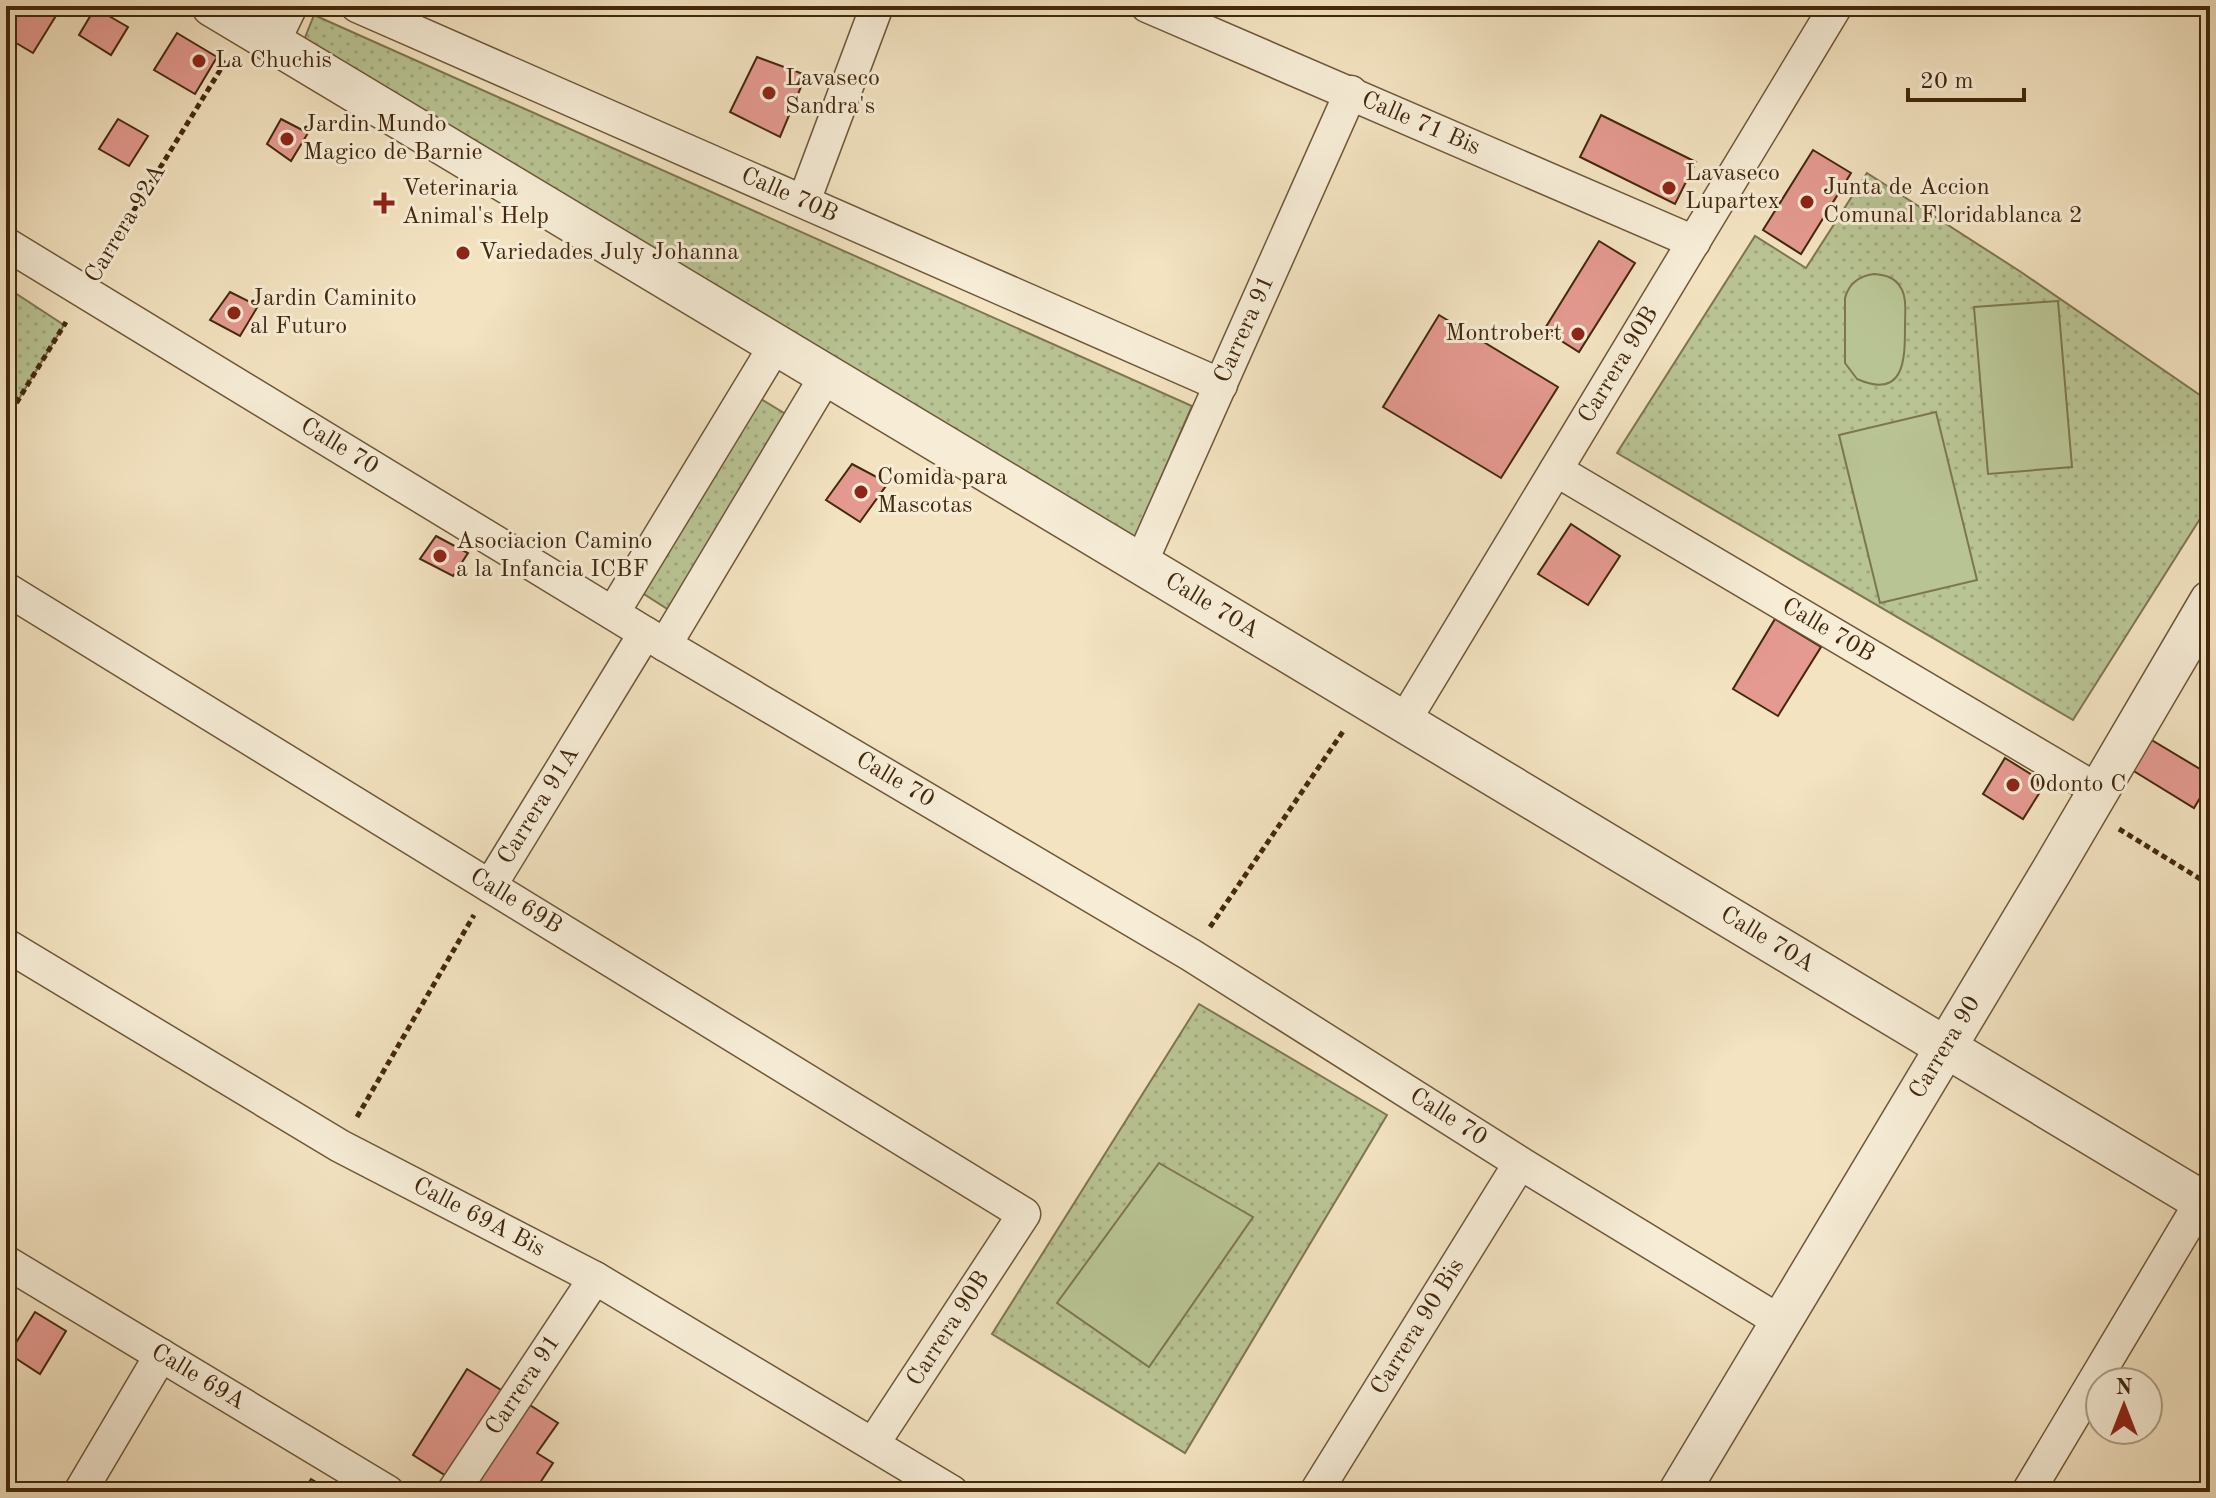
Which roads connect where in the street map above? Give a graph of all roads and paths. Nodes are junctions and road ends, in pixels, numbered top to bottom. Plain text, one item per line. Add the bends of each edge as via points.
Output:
1 (212, 6) edge
2 (291, 6) edge
3 (357, 6) edge
4 (877, 6) edge
5 (1147, 6) edge
6 (1829, 9) edge
7 (260, 35) junction
8 (1351, 92) junction
9 (804, 201) junction
10 (1694, 242) junction
11 (6, 244) edge
12 (85, 292) junction
13 (775, 346) junction
14 (826, 376) junction
15 (1221, 385) junction
16 (6, 420) edge
17 (1556, 470) junction
18 (1140, 565) junction
19 (6, 589) edge
20 (2210, 601) edge
21 (613, 613) junction
22 (655, 639) junction
23 (1365, 699) junction
24 (1403, 723) junction
25 (2093, 800) junction
26 (2210, 885) edge
27 (490, 886) junction
28 (6, 945) edge
29 (1191, 955) junction
30 (1946, 1048) junction
31 (340, 1146) junction
32 (1520, 1163) junction
33 (2207, 1198) edge
34 (1024, 1214) joint
35 (6, 1262) edge
36 (595, 1278) junction
37 (1781, 1322) junction
38 (161, 1355) junction
39 (873, 1444) junction
40 (2038, 1489) edge
41 (80, 1492) edge
42 (388, 1492) edge
43 (453, 1492) edge
44 (952, 1492) edge
45 (1316, 1492) edge
46 (1679, 1492) edge

1 - 7 street, Calle 70A
2 - 7 street
3 - 9 street, Calle 70B
4 - 9 street
5 - 8 street, Calle 71 Bis
6 - 10 street, Carrera 90B
7 - 12 path, Carrera 92A
7 - 13 street, Calle 70A
8 - 10 street, Calle 71 Bis
8 - 15 street, Carrera 91
9 - 15 street, Calle 70B
10 - 17 street, Carrera 90B
11 - 12 street, Calle 70
12 - 16 path, Carrera 92A
12 - 21 street, Calle 70
13 - 14 street, Calle 70A
13 - 21 street
14 - 18 street, Calle 70A
14 - 22 street, Carrera 91A
15 - 18 street, Carrera 91
17 - 24 street, Carrera 90B
17 - 25 street, Calle 70B
18 - 23 street, Calle 70A
19 - 27 street, Calle 69B
20 - 25 street, Carrera 90
21 - 22 street, Calle 70
22 - 27 street, Carrera 91A
22 - 29 street, Calle 70
23 - 24 street, Calle 70A
23 - 29 path
24 - 30 street, Calle 70A
25 - 26 path
25 - 30 street, Carrera 90
27 - 31 path, Carrera 91A
27 - 34 street, Calle 69B
28 - 31 street, Calle 69A Bis
29 - 32 street, Calle 70
30 - 33 street, Calle 70A
30 - 37 street, Carrera 90
31 - 36 street, Calle 69A Bis
32 - 37 street, Calle 70
32 - 45 street, Carrera 90 Bis
33 - 40 street
34 - 39 street, Carrera 90B
35 - 38 street, Calle 69A
36 - 39 street, Calle 69A Bis
36 - 43 street, Carrera 91
37 - 46 street, Carrera 90
38 - 41 street
38 - 42 street, Calle 69A
39 - 44 street, Calle 69A Bis

